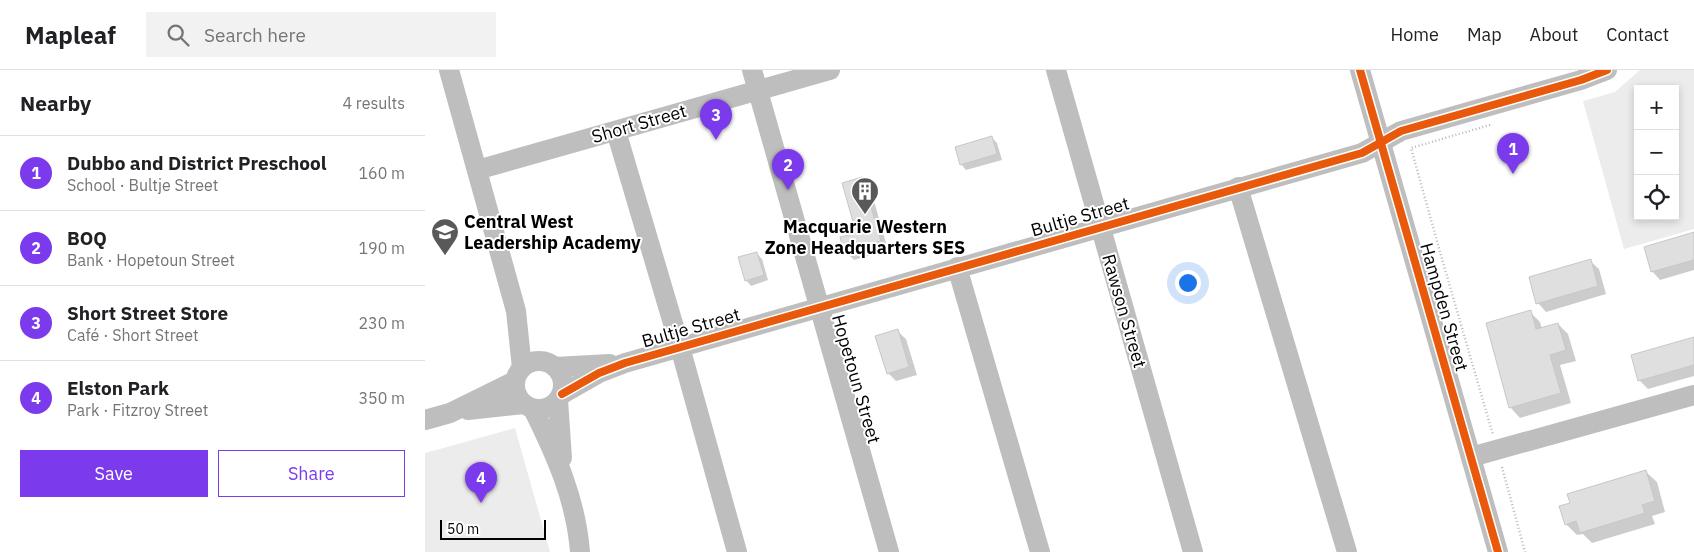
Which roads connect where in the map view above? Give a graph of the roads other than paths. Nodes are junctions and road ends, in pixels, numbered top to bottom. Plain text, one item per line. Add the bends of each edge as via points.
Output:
1 (449, 70) edge
2 (752, 70) edge
3 (830, 70) edge
4 (1056, 70) edge
5 (1360, 70) edge
6 (1607, 70) edge
7 (758, 91) junction
8 (615, 131) junction
9 (1381, 143) junction
10 (477, 170) junction
11 (1238, 188) junction
12 (1100, 227) junction
13 (957, 267) junction
14 (820, 308) junction
15 (516, 311) junction
16 (680, 347) junction
17 (625, 362) junction
18 (550, 365) junction
19 (519, 375) junction
20 (1694, 394) edge
21 (560, 397) junction
22 (529, 406) junction
23 (450, 413) junction
24 (425, 420) edge
25 (1471, 457) junction
26 (563, 473) junction
27 (578, 528) junction
28 (579, 552) edge
29 (591, 552) edge
30 (737, 552) edge
31 (889, 552) edge
32 (1040, 552) edge
33 (1193, 552) edge
34 (1347, 552) edge
35 (1499, 552) edge

1 - 10 street
2 - 7 street, Hopetoun Street
3 - 7 street, Short Street
4 - 12 street, Rawson Street
5 - 9 street, Hampden Street
6 - 9 street, Bultje Street via 1401,131
7 - 8 street, Short Street
7 - 14 street, Hopetoun Street
8 - 10 street, Short Street
8 - 16 street
9 - 11 street, Bultje Street via 1362,153
9 - 25 street, Hampden Street
10 - 15 street
11 - 12 street, Bultje Street
11 - 34 street
12 - 13 street, Bultje Street
12 - 33 street, Rawson Street
13 - 14 street, Bultje Street
13 - 32 street
14 - 16 street, Bultje Street
14 - 31 street, Hopetoun Street
15 - 18 street
15 - 19 street
16 - 17 street, Bultje Street
16 - 30 street
17 - 18 street, Bultje Street
17 - 21 street, Bultje Street via 599,373
18 - 19 street via 537,362
18 - 21 street via 559,372 563,382
19 - 22 street via 516,394
19 - 23 street
20 - 25 street
21 - 22 street via 547,408
21 - 26 street
22 - 23 street
22 - 26 street
23 - 24 street
25 - 35 street, Hampden Street
26 - 27 street
27 - 28 street
27 - 29 street

